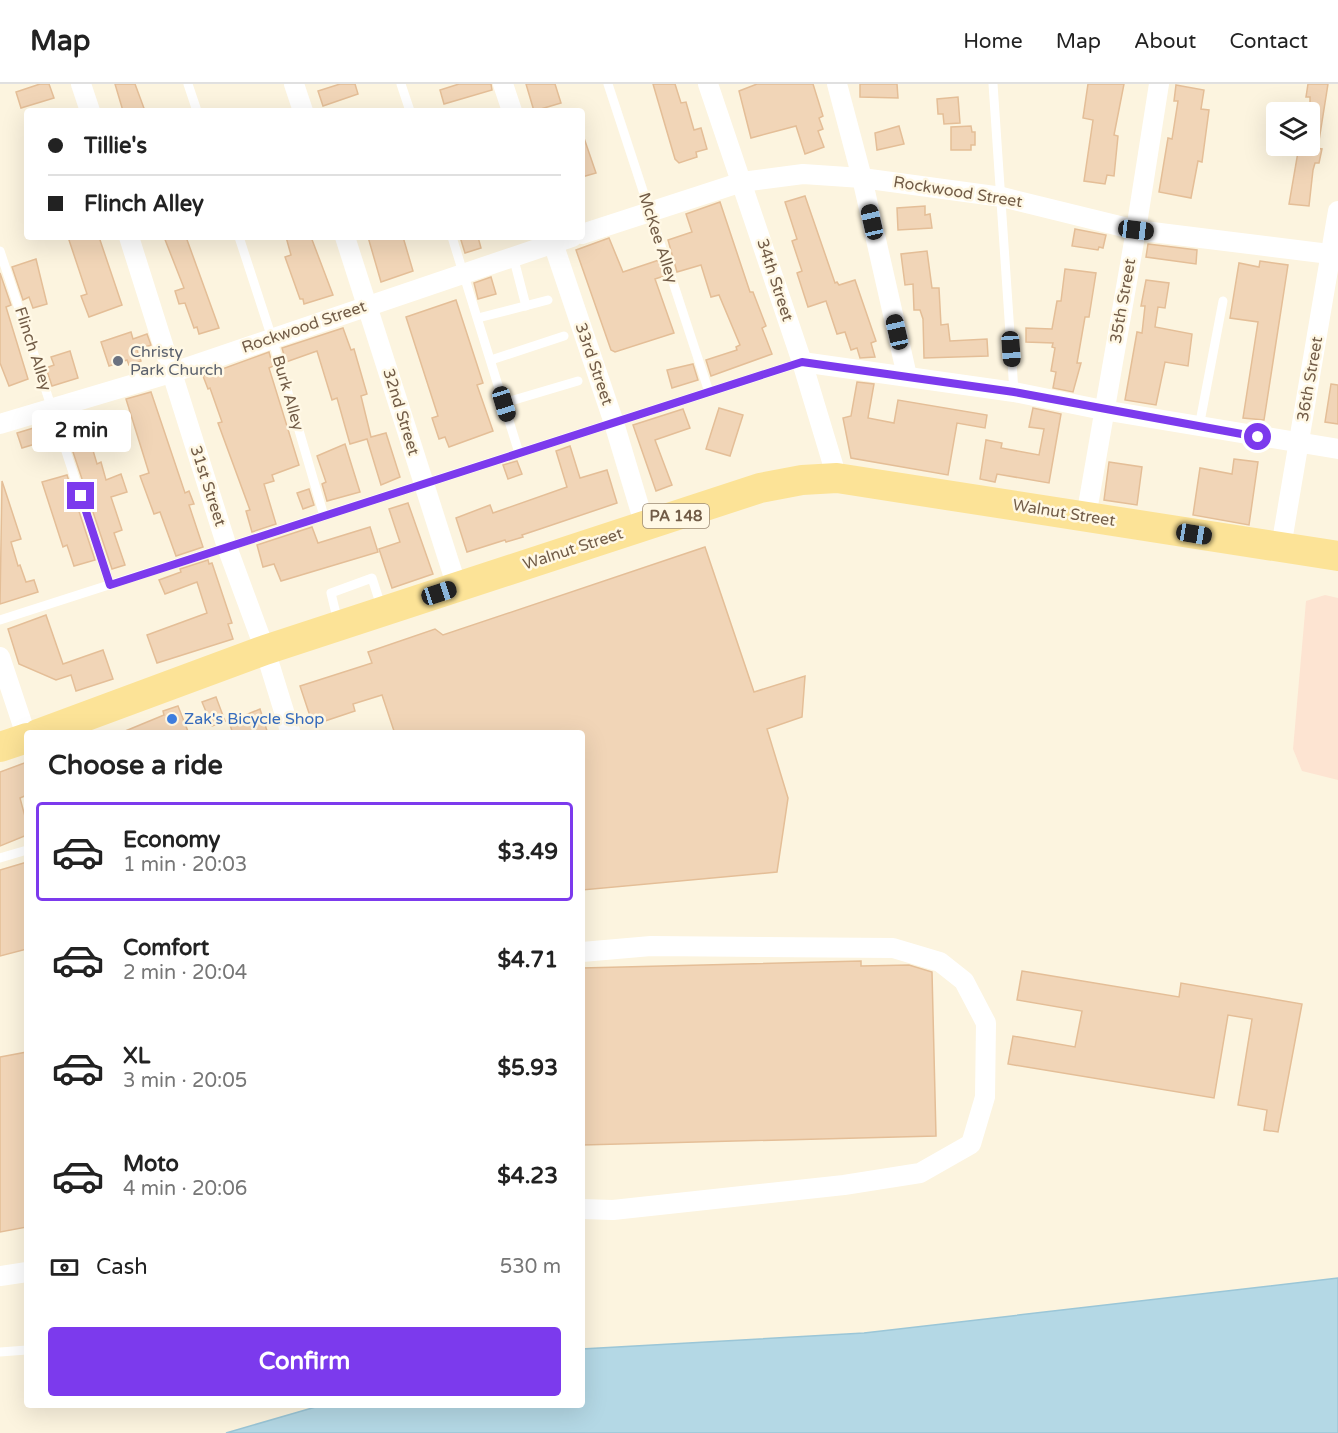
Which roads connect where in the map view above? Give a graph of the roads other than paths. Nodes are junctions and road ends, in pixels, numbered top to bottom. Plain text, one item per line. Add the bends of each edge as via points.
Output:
1 (81, 84) edge
2 (188, 84) edge
3 (294, 84) edge
4 (400, 84) edge
5 (503, 84) edge
6 (608, 84) edge
7 (708, 84) edge
8 (837, 84) edge
9 (993, 84) edge
10 (1158, 84) edge
11 (89, 108) edge
12 (196, 108) edge
13 (302, 108) edge
14 (409, 108) edge
15 (511, 108) edge
16 (862, 178) junction
17 (742, 182) junction
18 (1002, 197) junction
19 (1338, 211) edge
20 (649, 214) junction
21 (1136, 230) junction
22 (585, 233) edge
23 (130, 240) edge
24 (240, 240) edge
25 (346, 240) edge
26 (453, 240) edge
27 (551, 240) edge
28 (0, 251) edge
29 (1335, 254) edge
30 (513, 256) junction
31 (464, 273) junction
32 (548, 300) dead end
33 (1222, 301) dead end
34 (368, 305) junction
35 (526, 306) junction
36 (478, 318) junction
37 (564, 336) dead end
38 (272, 338) junction
39 (490, 360) junction
40 (802, 362) junction
41 (171, 373) junction
42 (907, 376) junction
43 (578, 381) dead end
44 (709, 392) junction
45 (1014, 392) junction
46 (504, 404) junction
47 (52, 408) junction
48 (1103, 410) junction
49 (614, 423) junction
50 (0, 424) edge
51 (1199, 427) junction
52 (1298, 444) junction
53 (1338, 449) edge
54 (519, 453) junction
55 (837, 478) junction
56 (423, 484) junction
57 (324, 516) junction
58 (1086, 517) junction
59 (645, 526) junction
60 (227, 547) junction
61 (1281, 547) junction
62 (1338, 556) edge
63 (110, 585) junction
64 (457, 587) junction
65 (0, 620) edge
66 (265, 650) junction
67 (0, 657) edge
68 (24, 730) edge
69 (49, 730) edge
70 (290, 730) edge
71 (24, 739) edge
72 (0, 747) edge
73 (24, 851) edge
74 (0, 858) edge
75 (585, 952) edge
76 (585, 1209) edge
77 (24, 1272) edge
78 (0, 1276) edge
79 (24, 1350) edge
80 (0, 1352) edge

1 - 11 street
2 - 12 lane
3 - 13 street
4 - 14 lane
5 - 15 street
6 - 20 lane, McKee Alley
7 - 17 street, 34th Street
8 - 16 street
9 - 18 lane
10 - 21 street, 35th Street
16 - 17 street, Rockwood Street via 803,174
16 - 18 street, Rockwood Street
16 - 42 street
17 - 20 street, Rockwood Street
17 - 40 street, 34th Street
18 - 21 street, Rockwood Street
18 - 45 lane
19 - 29 street, 36th Street
20 - 22 street, Rockwood Street
20 - 44 lane, McKee Alley
21 - 29 street, Rockwood Street
21 - 48 street, 35th Street
23 - 41 street, 31st Street
24 - 38 lane, Burk Alley
25 - 34 street, 32nd Street
26 - 31 lane
27 - 30 street, Rockwood Street
27 - 49 street, 33rd Street
28 - 47 lane, Flinch Alley
29 - 52 street, 36th Street
30 - 31 street, Rockwood Street
30 - 35 lane
31 - 34 street, Rockwood Street
31 - 36 lane
32 - 35 lane
33 - 51 lane
34 - 38 street, Rockwood Street
34 - 56 street, 32nd Street
35 - 36 lane
36 - 39 lane
37 - 39 lane
38 - 41 street, Rockwood Street
38 - 57 lane, Burk Alley
39 - 46 lane
40 - 42 street
40 - 44 lane
40 - 55 street, 34th Street
41 - 47 street, Rockwood Street
41 - 60 street, 31st Street
42 - 45 street
43 - 46 lane
44 - 49 lane
45 - 48 street
46 - 54 lane
47 - 50 street, Rockwood Street
47 - 63 lane, Flinch Alley
48 - 51 street
48 - 58 street, 35th Street
49 - 54 lane
49 - 59 street, 33rd Street
51 - 52 street
52 - 53 street
52 - 61 street, 36th Street
54 - 56 lane
55 - 58 main road, Walnut Street / PA 148
55 - 59 main road, Walnut Street / PA 148 via 760,488
56 - 57 lane
56 - 64 street, 32nd Street
57 - 60 lane
58 - 61 main road, Walnut Street / PA 148
59 - 64 main road, Walnut Street / PA 148
60 - 63 lane
60 - 66 street, 31st Street
61 - 62 main road, Walnut Street / PA 148
63 - 65 lane
64 - 66 main road, Walnut Street / PA 148
66 - 69 main road, Walnut Street / PA 148
66 - 70 street, 31st Street
67 - 68 street
71 - 72 main road
73 - 74 lane
75 - 76 street via 651,946 893,948 940,962 964,981 986,1023 986,1033 985,1097 971,1144 920,1173 717,1199 613,1210
77 - 78 street
79 - 80 lane

